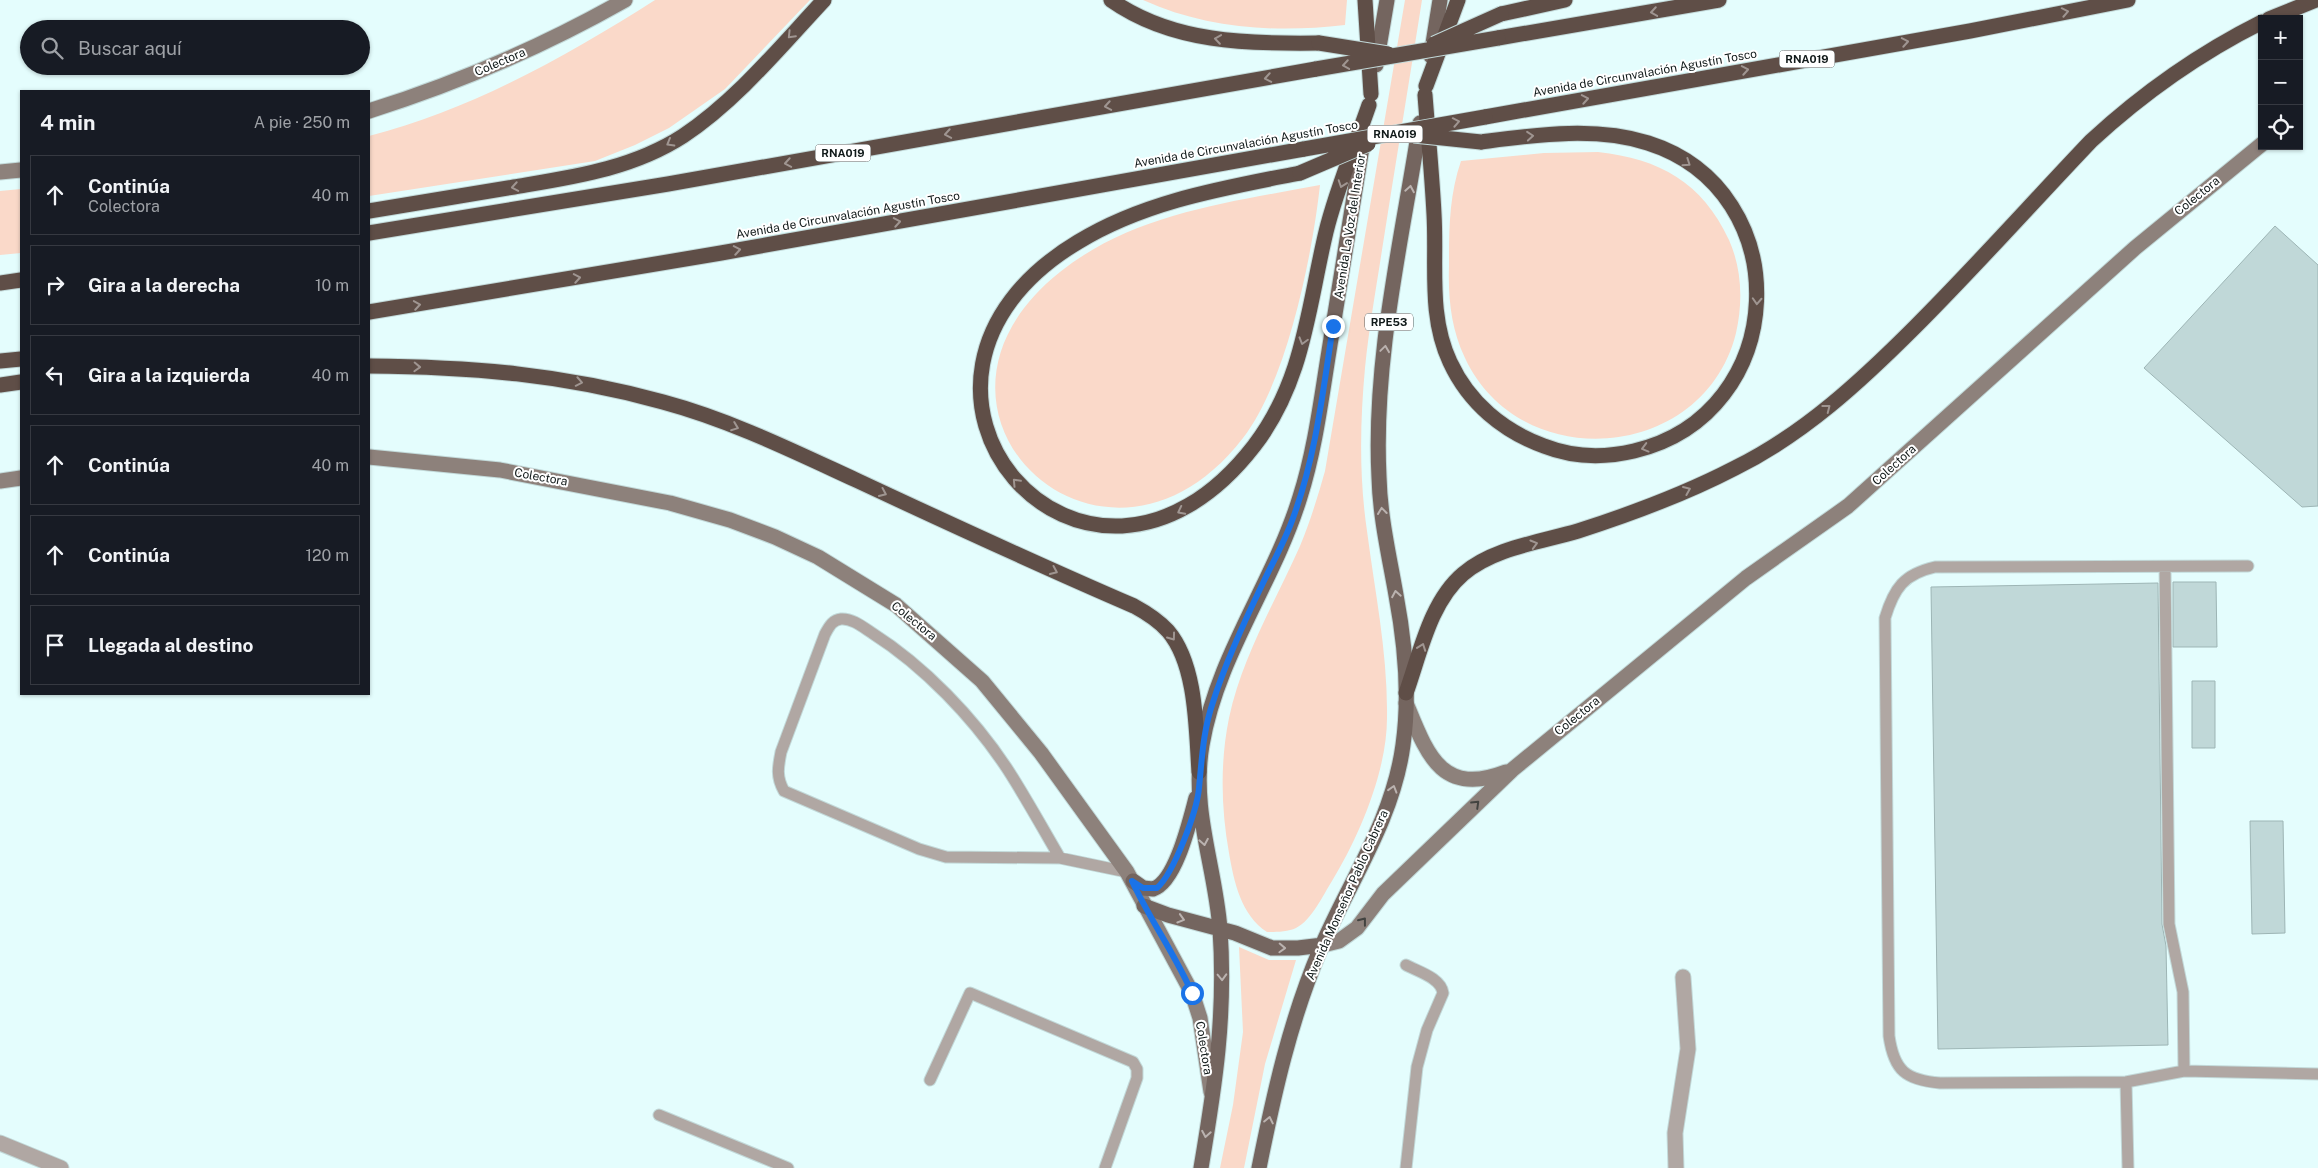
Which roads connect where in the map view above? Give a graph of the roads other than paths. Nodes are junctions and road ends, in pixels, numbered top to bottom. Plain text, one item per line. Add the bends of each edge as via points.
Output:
1 (625, 0) edge
2 (824, 0) edge
3 (1111, 0) edge
4 (1365, 0) edge
5 (1387, 0) edge
6 (1440, 0) edge
7 (1458, 0) edge
8 (1566, 0) edge
9 (1719, 0) edge
10 (2128, 0) edge
11 (2316, 0) edge
12 (2279, 15) edge
13 (2258, 24) edge
14 (1406, 55) junction
15 (1426, 91) junction
16 (1370, 99) junction
17 (370, 111) edge
18 (1394, 134) junction
19 (2258, 147) edge
20 (20, 170) edge
21 (0, 172) edge
22 (370, 211) edge
23 (370, 234) edge
24 (20, 280) edge
25 (0, 283) edge
26 (370, 312) edge
27 (20, 358) edge
28 (0, 361) edge
29 (370, 366) edge
30 (20, 382) edge
31 (0, 385) edge
32 (370, 457) edge
33 (20, 478) edge
34 (0, 481) edge
35 (2248, 566) dead end
36 (2165, 567) junction
37 (1406, 698) junction
38 (1512, 770) junction
39 (1199, 772) junction
40 (1199, 789) junction
41 (1060, 858) junction
42 (1130, 876) junction
43 (1144, 906) junction
44 (1220, 929) junction
45 (1322, 945) junction
46 (1406, 965) dead end
47 (1683, 976) dead end
48 (2184, 1071) junction
49 (2318, 1074) edge
50 (930, 1080) dead end
51 (2126, 1082) junction
52 (1212, 1101) junction
53 (659, 1115) dead end
54 (0, 1143) edge
55 (61, 1168) edge
56 (788, 1168) edge
57 (1105, 1168) edge
58 (1200, 1168) edge
59 (1259, 1168) edge
60 (1406, 1168) edge
61 (1676, 1168) edge
62 (2128, 1168) edge

1 - 17 street, Colectora via 517,55
2 -> 22 highway via 729,99 702,122 657,151 580,176
14 -> 3 highway, bridge via 1319,43 1209,38 1158,24
4 - 16 highway
5 - 16 main road, Avenida La Voz del Interior
6 - 15 main road, RPE53
7 - 15 highway
8 - 14 highway, bridge via 1501,14
9 -> 14 highway, RNA019, bridge
18 -> 10 highway, Avenida de Circunvalación Agustín Tosco / RNA019, bridge
11 - 12 highway
37 -> 13 highway via 1434,615 1462,574 1498,554 1636,511 1691,489 1736,468 1794,433 1872,369 1944,298 2092,141 2141,96 2180,68
14 -> 23 highway, RNA019, bridge
18 -> 15 highway, bridge via 1482,142 1529,136 1589,134 1622,137 1648,143 1695,168 1731,207 1752,253 1756,276 1758,299 1749,348 1739,372 1724,394 1705,416 1682,434 1621,454 1589,456 1556,451 1526,440 1482,409 1450,363 1436,312 1435,216
37 -> 15 main road, Avenida Monseñor Pablo Cabrera / RPE53 via 1401,629 1379,487 1379,411 1390,314
16 -> 18 highway, bridge via 1326,230 1309,320 1290,381 1268,426 1232,472 1210,493 1186,508 1148,523 1126,527 1078,521 1057,512 1023,489 1004,467 991,442 981,406 981,366 994,326 1013,296 1042,267 1079,241 1127,218 1185,198 1300,173
16 - 39 main road, Avenida La Voz del Interior via 1309,464 1293,520 1223,674 1206,724
26 -> 18 highway, Avenida de Circunvalación Agustín Tosco / RNA019, bridge
19 - 38 street, Colectora via 2142,242 1848,506 1746,578
20 - 21 street
24 - 25 highway
27 - 28 highway
29 -> 39 highway via 488,369 532,374 665,402 756,435 1134,606 1169,632 1182,656 1193,700
30 - 31 highway
32 - 42 street, Colectora via 500,470 624,492 730,520 818,557 896,605 982,681 1041,752
33 - 34 street
35 - 36 lane
36 - 48 lane via 2169,924 2183,992
36 - 51 lane via 1935,567 1917,571 1904,581 1891,597 1885,618 1889,1036 1892,1056 1906,1074 1918,1081
37 - 38 street via 1429,755 1445,773 1474,781
45 -> 37 main road, Avenida Monseñor Pablo Cabrera via 1366,858 1389,800 1403,747
45 -> 38 street via 1339,941 1357,928 1383,894
39 - 40 main road
40 - 42 main road via 1179,852 1167,877 1153,889 1143,888
40 -> 44 main road via 1202,830
41 - 41 lane via 946,857 919,849 784,791 777,771 781,752 825,634 833,622 842,619 854,621 894,647 938,687 1007,769
41 - 42 lane
42 - 43 street, Colectora
43 -> 44 main road
43 - 52 street, Colectora via 1192,993 1200,1018
44 -> 45 main road via 1272,948
44 -> 52 main road via 1222,1019
59 -> 45 main road, Avenida Monseñor Pablo Cabrera via 1290,1031
46 - 60 lane via 1437,981 1443,993 1427,1030 1418,1067
47 - 61 street via 1688,1049 1675,1133
48 - 49 lane
48 - 51 lane
50 - 57 lane via 970,993 1133,1062 1137,1078
51 - 62 lane
52 -> 58 main road
53 - 56 lane
54 - 55 street

